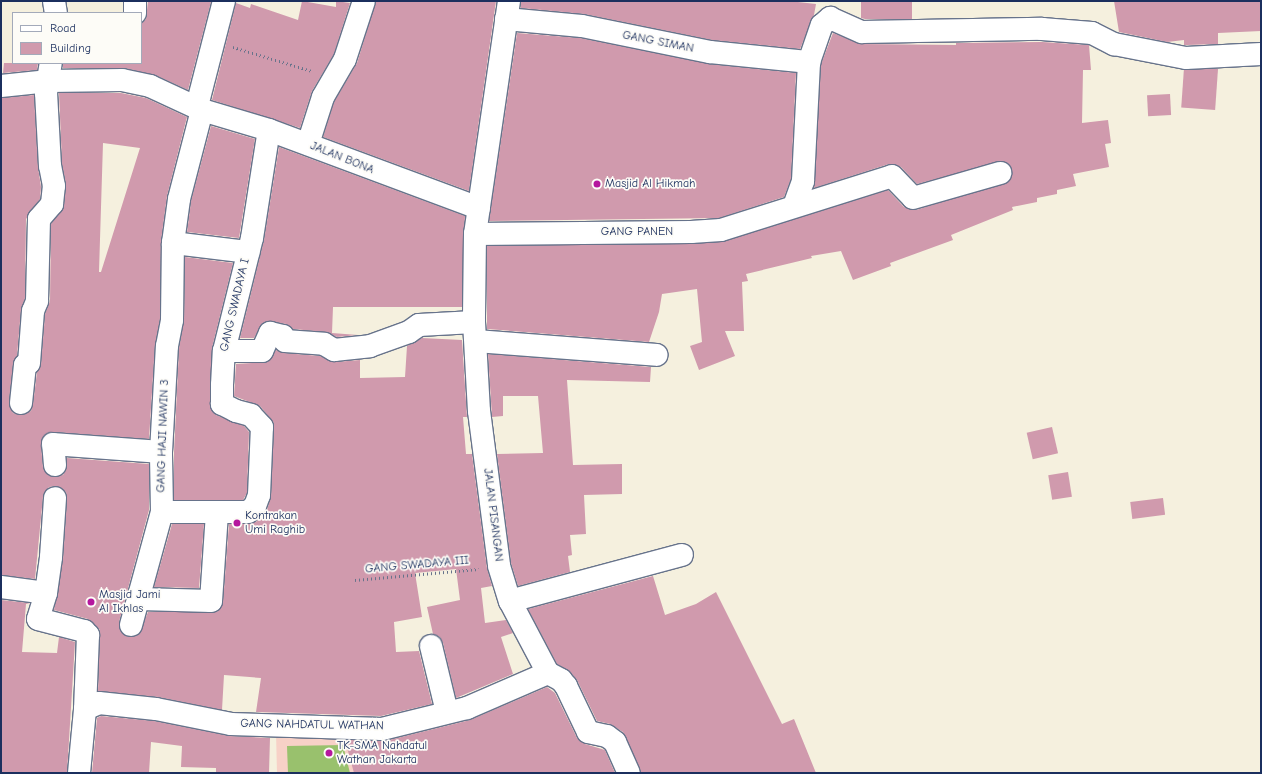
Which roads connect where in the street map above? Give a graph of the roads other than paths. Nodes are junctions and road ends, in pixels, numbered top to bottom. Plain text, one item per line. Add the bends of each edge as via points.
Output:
1 (54, 1) edge
2 (135, 1) edge
3 (224, 1) edge
4 (364, 1) edge
5 (508, 10) edge
6 (830, 10) edge
7 (56, 12) edge
8 (135, 12) edge
9 (1261, 54) edge
10 (809, 62) junction
11 (123, 71) edge
12 (50, 72) edge
13 (1, 86) edge
14 (199, 108) junction
15 (269, 130) junction
16 (308, 144) junction
17 (1000, 173) dead end
18 (794, 206) junction
19 (479, 208) junction
20 (475, 234) junction
21 (173, 243) junction
22 (248, 252) junction
23 (475, 331) junction
24 (224, 351) junction
25 (656, 355) dead end
26 (21, 403) dead end
27 (161, 452) junction
28 (55, 465) dead end
29 (55, 498) dead end
30 (162, 512) junction
31 (217, 514) junction
32 (682, 555) dead end
33 (1, 587) edge
34 (46, 593) junction
35 (140, 599) junction
36 (510, 602) junction
37 (131, 625) dead end
38 (431, 646) dead end
39 (548, 673) junction
40 (447, 712) junction
41 (84, 717) junction
42 (79, 773) edge
43 (629, 773) edge

1 - 7 street
2 - 8 street
3 - 14 street, GANG HAJI NAWIN 3
4 - 16 street via 345,59 323,97
5 - 10 street, GANG SIMAN via 710,52
5 - 19 street
6 - 9 street via 862,32 1042,29 1092,33 1114,44 1186,58
6 - 10 street
10 - 18 street via 802,181
11 - 12 street, JALAN BONA
11 - 14 street, JALAN BONA
12 - 13 street, JALAN BONA
12 - 26 street via 46,93 50,166 54,186 52,204 39,219 37,301 33,311 29,363 25,365
14 - 15 street, JALAN BONA
14 - 21 street, GANG HAJI NAWIN 3 via 179,199
15 - 16 street, JALAN BONA
15 - 22 street, GANG SWADAYA I
16 - 19 street, JALAN BONA via 400,181
17 - 18 street, GANG PANEN via 913,198 892,176
18 - 20 street, GANG PANEN via 722,230
19 - 20 street, JALAN PISANGAN
20 - 23 street, JALAN PISANGAN
21 - 22 street
21 - 27 street, GANG HAJI NAWIN 3 via 172,320 167,346
22 - 24 street, GANG SWADAYA I
23 - 24 street via 419,325 409,332 370,346 334,350 324,344 285,341 282,336 270,333 262,351
23 - 25 street
23 - 36 street, JALAN PISANGAN via 479,411 499,566
24 - 31 street, GANG SWADAYA I via 222,404 251,415 262,427 259,496 255,506 248,512
27 - 28 street via 54,444
27 - 30 street, GANG HAJI NAWIN 3
29 - 34 street via 52,557
30 - 31 street
30 - 35 street, GANG HAJI NAWIN 3
31 - 35 street via 212,601
32 - 36 street
33 - 34 street
34 - 41 street via 38,619 84,631 88,635
35 - 37 street, GANG HAJI NAWIN 3
36 - 39 street, JALAN PISANGAN
38 - 40 street
39 - 40 street, GANG NAHDATUL WATHAN via 467,708
39 - 43 street, JALAN PISANGAN via 566,686 588,732 607,736 616,742
40 - 41 street, GANG NAHDATUL WATHAN via 382,729 231,724 156,709 99,703
41 - 42 street

